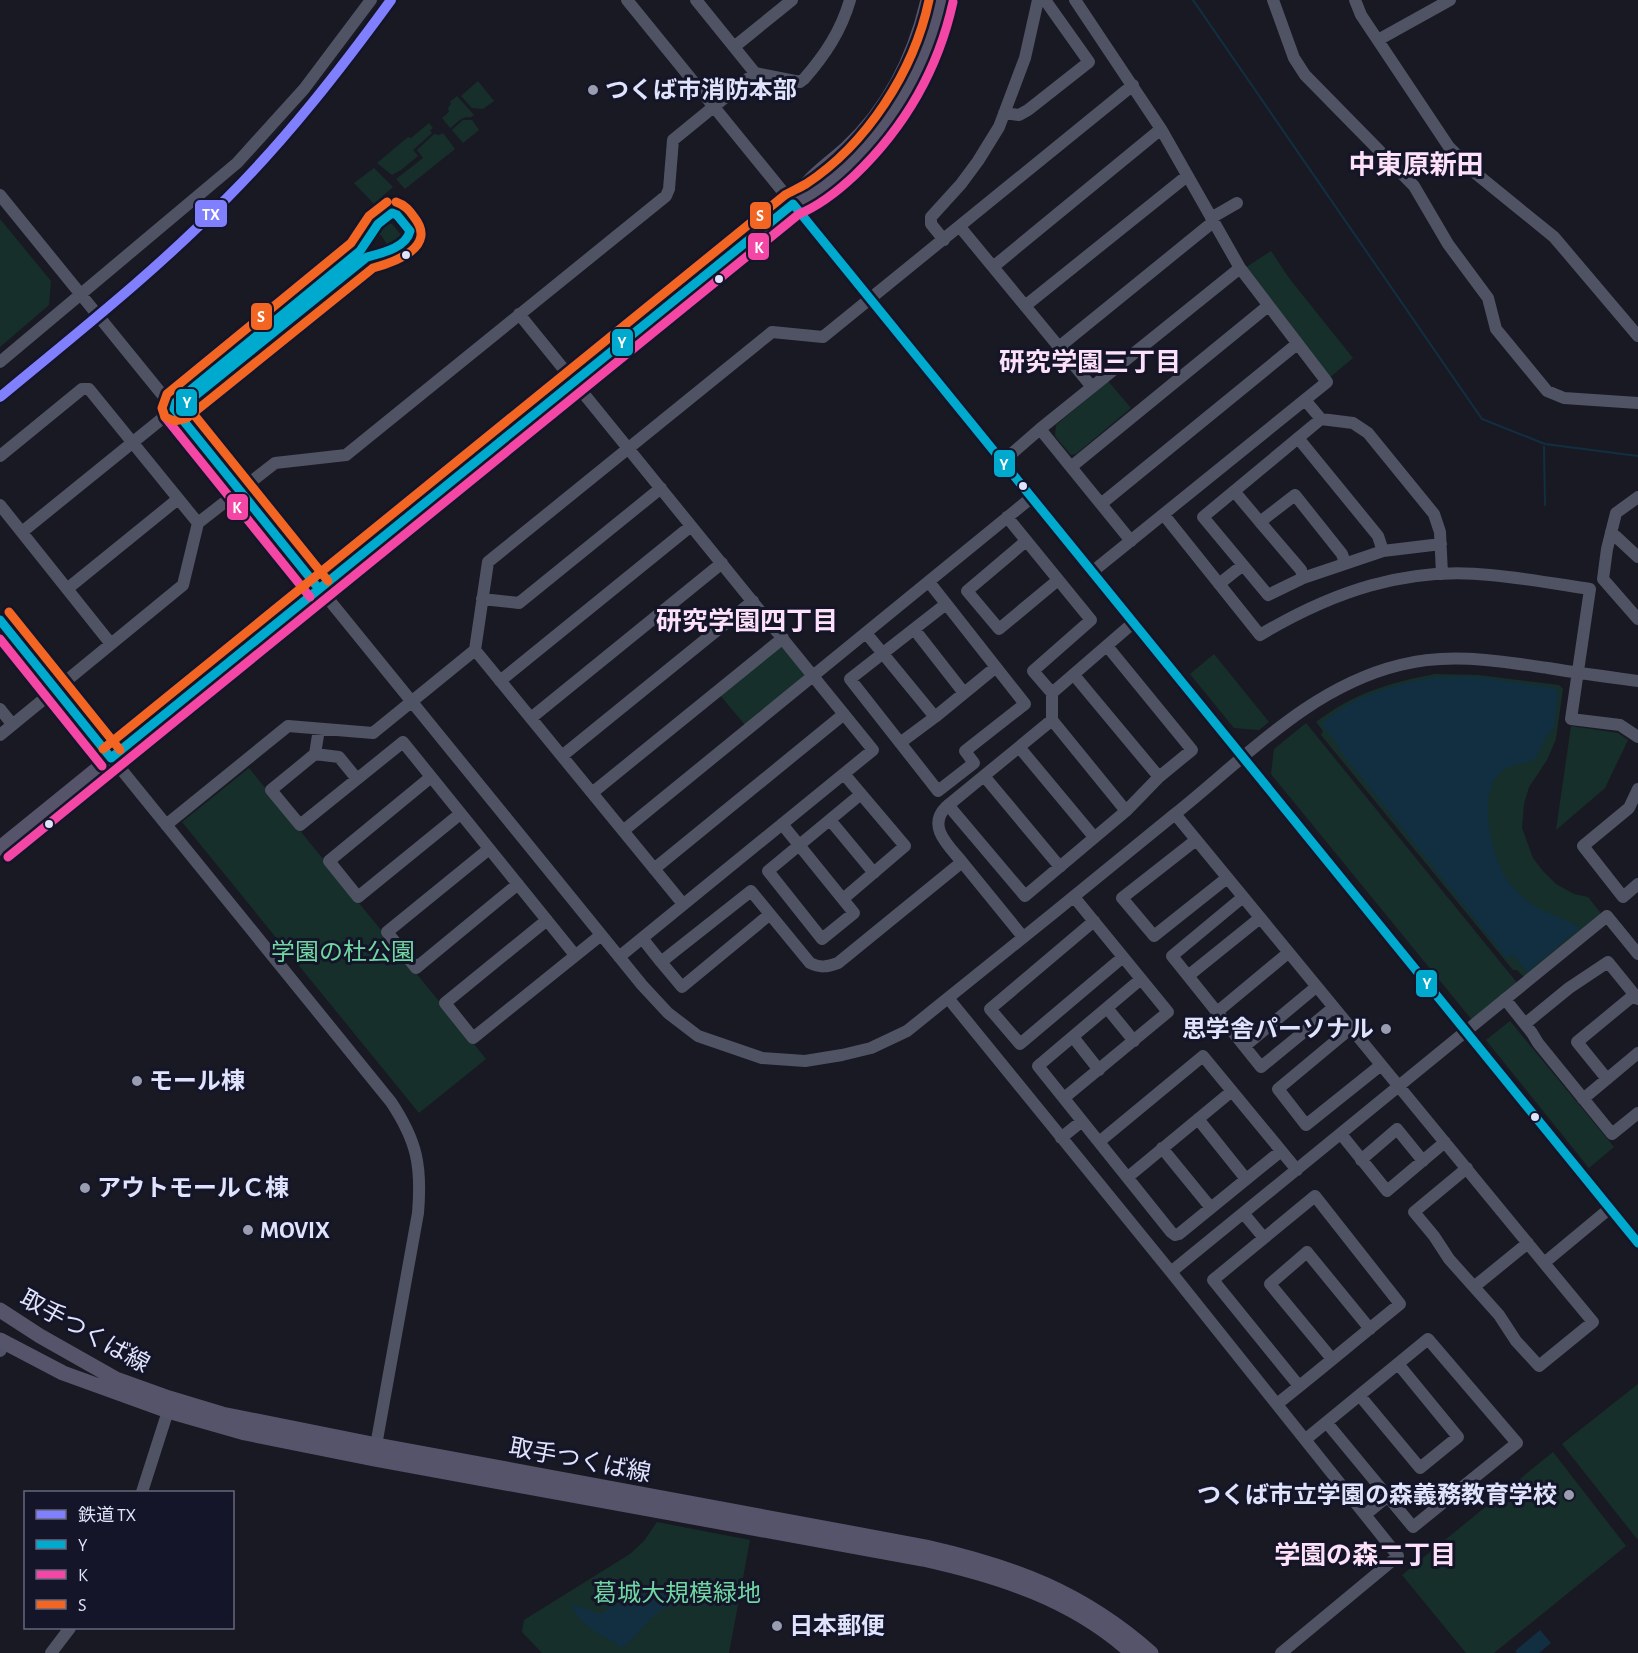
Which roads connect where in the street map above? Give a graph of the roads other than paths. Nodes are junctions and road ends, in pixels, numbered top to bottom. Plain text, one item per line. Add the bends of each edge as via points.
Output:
1 (371, 0) edge
2 (627, 0) edge
3 (792, 0) edge
4 (850, 0) edge
5 (928, 0) edge
6 (941, 0) edge
7 (1038, 0) edge
8 (1045, 0) edge
9 (1076, 0) edge
10 (1273, 0) edge
11 (1355, 0) edge
12 (1450, 0) edge
13 (702, 2) edge
14 (1378, 40) junction
15 (734, 47) junction
16 (754, 73) junction
17 (1133, 85) junction
18 (713, 107) junction
19 (1004, 113) junction
20 (1161, 129) junction
21 (1187, 176) junction
22 (0, 195) edge
23 (1233, 202) dead end
24 (793, 204) junction
25 (1212, 220) junction
26 (960, 227) junction
27 (944, 240) junction
28 (993, 267) junction
29 (1240, 267) junction
30 (80, 294) junction
31 (871, 299) junction
32 (1025, 306) junction
33 (1268, 306) junction
34 (519, 315) junction
35 (1638, 336) edge
36 (1297, 344) junction
37 (1059, 347) junction
38 (0, 362) edge
39 (574, 382) junction
40 (1092, 387) junction
41 (1305, 400) junction
42 (1638, 403) edge
43 (174, 409) junction
44 (1321, 419) junction
45 (1040, 429) junction
46 (1298, 438) junction
47 (132, 443) junction
48 (628, 448) junction
49 (0, 456) edge
50 (1002, 462) junction
51 (1071, 467) junction
52 (661, 488) junction
53 (240, 491) junction
54 (1234, 491) junction
55 (1638, 497) edge
56 (1031, 498) junction
57 (178, 499) junction
58 (1101, 504) junction
59 (0, 505) edge
60 (1164, 515) junction
61 (1007, 518) junction
62 (1260, 522) junction
63 (198, 523) junction
64 (691, 526) junction
65 (22, 532) junction
66 (1611, 532) junction
67 (1131, 541) junction
68 (1026, 542) junction
69 (1441, 544) junction
70 (1383, 552) junction
71 (1638, 557) edge
72 (722, 563) junction
73 (1345, 563) junction
74 (1243, 565) junction
75 (1092, 572) junction
76 (1442, 574) junction
77 (1304, 578) junction
78 (1058, 580) junction
79 (929, 582) junction
80 (1219, 584) junction
81 (67, 589) junction
82 (319, 589) junction
83 (482, 599) junction
84 (753, 601) junction
85 (946, 604) junction
86 (1638, 619) edge
87 (0, 620) edge
88 (1133, 623) junction
89 (914, 629) junction
90 (866, 633) junction
91 (783, 638) junction
92 (111, 644) junction
93 (1107, 646) junction
94 (475, 650) junction
95 (883, 653) junction
96 (996, 667) junction
97 (1578, 673) junction
98 (1074, 675) junction
99 (813, 676) junction
100 (500, 681) junction
101 (1638, 681) edge
102 (56, 690) junction
103 (964, 693) junction
104 (1052, 693) junction
105 (411, 701) junction
106 (0, 709) edge
107 (844, 714) junction
108 (934, 717) junction
109 (531, 718) junction
110 (1052, 720) junction
111 (12, 724) junction
112 (319, 729) junction
113 (0, 735) edge
114 (1638, 737) edge
115 (900, 743) junction
116 (1019, 747) junction
117 (315, 754) junction
118 (562, 756) junction
119 (111, 758) junction
120 (1243, 758) junction
121 (844, 774) junction
122 (984, 776) junction
123 (431, 777) junction
124 (1159, 777) junction
125 (357, 779) junction
126 (1638, 789) edge
127 (592, 793) junction
128 (861, 794) junction
129 (948, 805) junction
130 (1126, 811) junction
131 (460, 814) junction
132 (1175, 814) junction
133 (830, 820) junction
134 (782, 824) junction
135 (166, 825) junction
136 (623, 831) junction
137 (1094, 837) junction
138 (1196, 840) junction
139 (800, 845) junction
140 (0, 848) edge
141 (489, 849) junction
142 (962, 862) junction
143 (1060, 867) junction
144 (654, 869) junction
145 (874, 873) junction
146 (1227, 878) junction
147 (518, 884) junction
148 (1638, 884) edge
149 (1074, 897) junction
150 (1243, 897) junction
151 (843, 899) junction
152 (683, 904) junction
153 (769, 915) junction
154 (1260, 918) junction
155 (547, 920) junction
156 (1094, 921) junction
157 (601, 935) junction
158 (1023, 937) junction
159 (642, 938) junction
160 (1637, 952) edge
161 (1288, 953) junction
162 (576, 955) junction
163 (619, 957) junction
164 (1124, 957) junction
165 (660, 962) junction
166 (1188, 976) junction
167 (1141, 978) junction
168 (1316, 987) junction
169 (1636, 997) edge
170 (948, 998) junction
171 (1505, 999) junction
172 (1107, 1008) junction
173 (1333, 1008) junction
174 (1217, 1012) junction
175 (1525, 1024) junction
176 (1350, 1029) junction
177 (1465, 1032) junction
178 (1072, 1037) junction
179 (1134, 1041) junction
180 (1245, 1046) junction
181 (1638, 1053) edge
182 (1381, 1065) junction
183 (1099, 1070) junction
184 (1607, 1079) junction
185 (1399, 1086) junction
186 (1232, 1091) junction
187 (1064, 1098) junction
188 (1583, 1099) junction
189 (1638, 1113) edge
190 (1198, 1119) junction
191 (1082, 1121) junction
192 (1341, 1134) junction
193 (1061, 1138) junction
194 (1100, 1142) junction
195 (1445, 1142) junction
196 (1162, 1148) junction
197 (1281, 1151) junction
198 (1360, 1160) junction
199 (1423, 1161) junction
200 (1467, 1168) junction
201 (1297, 1170) junction
202 (1128, 1177) junction
203 (1246, 1179) junction
204 (1211, 1208) junction
205 (1609, 1209) junction
206 (1244, 1214) junction
207 (1264, 1238) junction
208 (1528, 1243) junction
209 (1638, 1243) edge
210 (1544, 1263) junction
211 (1171, 1272) junction
212 (1475, 1286) junction
213 (0, 1310) edge
214 (1370, 1329) junction
215 (0, 1340) edge
216 (1332, 1359) junction
217 (1399, 1365) junction
218 (1299, 1386) junction
219 (1360, 1396) junction
220 (1277, 1404) junction
221 (168, 1411) junction
222 (1327, 1423) junction
223 (1306, 1439) junction
224 (375, 1452) junction
225 (142, 1491) edge
226 (1388, 1496) junction
227 (1366, 1514) junction
228 (69, 1629) edge
229 (51, 1653) edge
230 (1131, 1653) edge
231 (1150, 1653) edge
232 (1281, 1653) edge

1 - 30 street via 304,88 237,163
2 - 18 street
3 - 15 street
4 - 16 street via 828,50 800,82
5 - 24 main road via 920,33 894,91 848,147 803,186
6 - 24 main road via 931,38 903,100 854,160 812,196
7 - 19 street via 1025,58
8 - 19 street via 1089,63 1028,110 1019,115
9 - 17 street
10 - 42 street via 1294,58 1305,75 1414,186 1448,244 1488,298 1496,329 1534,378 1547,391 1564,398
11 - 14 street
12 - 14 street
13 - 15 street
14 - 35 street via 1449,147 1554,237
15 - 16 street
16 - 18 street
17 - 20 street
17 - 26 street
18 - 24 street
18 - 34 street via 673,140 666,196
19 - 27 street via 978,160 931,217 931,224
20 - 21 street
20 - 28 street
21 - 25 street
21 - 32 street
22 - 30 street
23 - 25 street
24 - 31 street
24 - 39 main road
25 - 29 street
25 - 37 street
26 - 27 street
26 - 28 street
27 - 31 street
28 - 32 street
29 - 33 street
29 - 40 street
30 - 38 street
30 - 43 street
31 - 48 street via 823,337 772,332
31 - 50 street
32 - 37 street
33 - 36 street
33 - 51 street
34 - 39 street
34 - 53 street via 346,455 275,463
36 - 41 street via 1328,382
36 - 58 street
37 - 40 street
39 - 48 street
39 - 82 main road
40 - 45 street
41 - 44 street
41 - 60 street
43 - 47 street
43 - 53 street
44 - 46 street
44 - 69 street via 1353,423 1368,433 1434,514
45 - 50 street
45 - 51 street
46 - 54 street
46 - 70 street via 1378,536
47 - 49 street via 89,389 82,389
47 - 57 street
47 - 65 street
48 - 52 street
48 - 83 street via 488,562
50 - 56 street
51 - 58 street
52 - 64 street
52 - 83 street via 519,603
53 - 63 street
53 - 82 street
54 - 62 street
54 - 74 street via 1203,517
55 - 66 street via 1616,513
56 - 61 street
56 - 75 street
57 - 63 street
57 - 81 street
58 - 67 street
59 - 65 street
60 - 67 street
60 - 80 street
61 - 68 street
61 - 79 street
62 - 73 street via 1295,495
62 - 77 street
63 - 92 street via 183,585
64 - 72 street
64 - 100 street
65 - 81 street
66 - 71 street
66 - 86 street via 1603,579
67 - 75 street
68 - 78 street
68 - 78 street via 967,591 999,629
69 - 70 street
69 - 76 street
70 - 73 street
72 - 84 street
72 - 109 street
73 - 77 street
74 - 77 street via 1268,595
74 - 80 street
75 - 88 street
76 - 80 street via 1355,589 1311,606 1260,635
76 - 97 street via 1489,574 1590,589
78 - 104 street via 1091,621 1033,671
79 - 85 street
79 - 90 street
81 - 92 street
82 - 105 street
82 - 119 main road
83 - 94 street
84 - 91 street
84 - 118 street
85 - 89 street
85 - 96 street
87 - 102 street
88 - 93 street
88 - 120 street
89 - 95 street
89 - 103 street
90 - 95 street
90 - 99 street
91 - 99 street
91 - 127 street
92 - 102 street
93 - 98 street
93 - 124 street via 1191,750
94 - 100 street
94 - 105 street
95 - 108 street
95 - 115 street via 850,679
96 - 103 street
96 - 115 street via 1025,704 964,751 974,763 938,791
97 - 101 street
97 - 114 street via 1571,719 1620,725
97 - 120 street via 1478,659 1400,664 1322,697
98 - 104 street
98 - 124 street
99 - 107 street
99 - 136 street
100 - 109 street
102 - 111 street
102 - 119 street
103 - 108 street
104 - 110 street
105 - 112 street via 373,733
105 - 157 street
106 - 111 street
107 - 121 street via 873,750
107 - 144 street
108 - 115 street
109 - 118 street
110 - 116 street
110 - 130 street
111 - 113 street
112 - 117 street
112 - 135 street via 288,726
116 - 122 street
116 - 137 street
117 - 125 street via 339,757
117 - 125 street via 271,790 300,825
118 - 127 street
119 - 135 street
119 - 140 main road
120 - 132 street
120 - 177 street
121 - 128 street
121 - 134 street
122 - 129 street
122 - 143 street
123 - 125 street via 403,742
123 - 131 street
123 - 131 street via 329,861 358,897
124 - 130 street
126 - 148 street via 1629,808 1584,846 1623,897
127 - 136 street
128 - 133 street
128 - 145 street via 905,846
129 - 142 street via 939,815 938,829
129 - 143 street via 1025,896
130 - 137 street
131 - 141 street
132 - 138 street
132 - 149 street
133 - 139 street
133 - 145 street
134 - 139 street
134 - 152 street
135 - 224 street via 391,1102 414,1143 420,1173 418,1213
136 - 144 street
137 - 143 street
138 - 146 street
138 - 146 street via 1122,898 1154,936
139 - 151 street
139 - 151 street via 768,871 822,939 855,913
141 - 147 street
141 - 147 street via 387,932 416,968
142 - 153 street via 838,963 827,967 810,963
142 - 158 street
144 - 152 street
145 - 151 street
146 - 150 street
147 - 155 street
149 - 156 street
149 - 158 street
150 - 154 street
150 - 166 street via 1172,956
152 - 159 street
153 - 165 street via 751,891
153 - 165 street via 682,987
154 - 161 street
154 - 166 street
155 - 162 street
155 - 162 street via 445,1003 473,1038
156 - 164 street
156 - 164 street via 990,1009 1020,1044
157 - 162 street
157 - 163 street
158 - 170 street
159 - 163 street
159 - 165 street
160 - 171 street via 1607,916
161 - 168 street
161 - 174 street
163 - 170 street via 668,1013 698,1036 762,1058 805,1061 871,1048 907,1031
164 - 167 street
166 - 174 street
167 - 172 street
167 - 179 street via 1168,1012
168 - 173 street
168 - 180 street
169 - 175 street via 1608,962
169 - 184 street via 1577,1042
170 - 193 street
171 - 175 street
171 - 177 street
172 - 178 street
172 - 179 street
173 - 176 street
173 - 180 street via 1261,1067
174 - 180 street
175 - 188 street
176 - 182 street
176 - 182 street via 1278,1089 1306,1125
177 - 185 street
177 - 205 street
178 - 183 street
178 - 187 street via 1038,1066
179 - 183 street
181 - 184 street
182 - 185 street
183 - 187 street
184 - 188 street
185 - 192 street
185 - 195 street
186 - 190 street
186 - 194 street via 1203,1056
186 - 197 street
187 - 191 street
188 - 189 street via 1612,1134
190 - 196 street
190 - 203 street
191 - 193 street
191 - 194 street
192 - 198 street
192 - 201 street
193 - 211 street
194 - 202 street
195 - 199 street
195 - 200 street
196 - 202 street
196 - 204 street
197 - 201 street
197 - 203 street
198 - 199 street via 1387,1191
198 - 199 street via 1397,1129
200 - 208 street
200 - 212 street via 1414,1212
201 - 206 street
202 - 204 street via 1175,1235
203 - 204 street
205 - 209 street
205 - 210 street
206 - 207 street
206 - 211 street
207 - 214 street via 1315,1196 1401,1304
207 - 218 street via 1213,1280
208 - 210 street
208 - 212 street
210 - 212 street via 1593,1322 1539,1366
211 - 220 street
213 - 224 main road, 取手つくば線 via 116,1379 195,1406
214 - 216 street
214 - 216 street via 1307,1252 1270,1284
215 - 221 main road, 取手つくば線 via 63,1373
216 - 218 street
217 - 219 street
217 - 219 street via 1458,1437 1420,1468
217 - 226 street via 1428,1339 1517,1443 1413,1527
218 - 220 street
219 - 222 street
220 - 223 street
221 - 224 main road, 取手つくば線 via 245,1433
221 - 225 street
222 - 223 street
222 - 226 street
223 - 227 street
224 - 230 main road, 取手つくば線 via 995,1576 1084,1618
224 - 231 main road, 取手つくば線 via 965,1556 1055,1588 1109,1620
226 - 227 street
227 - 232 street via 1398,1556
228 - 229 street

